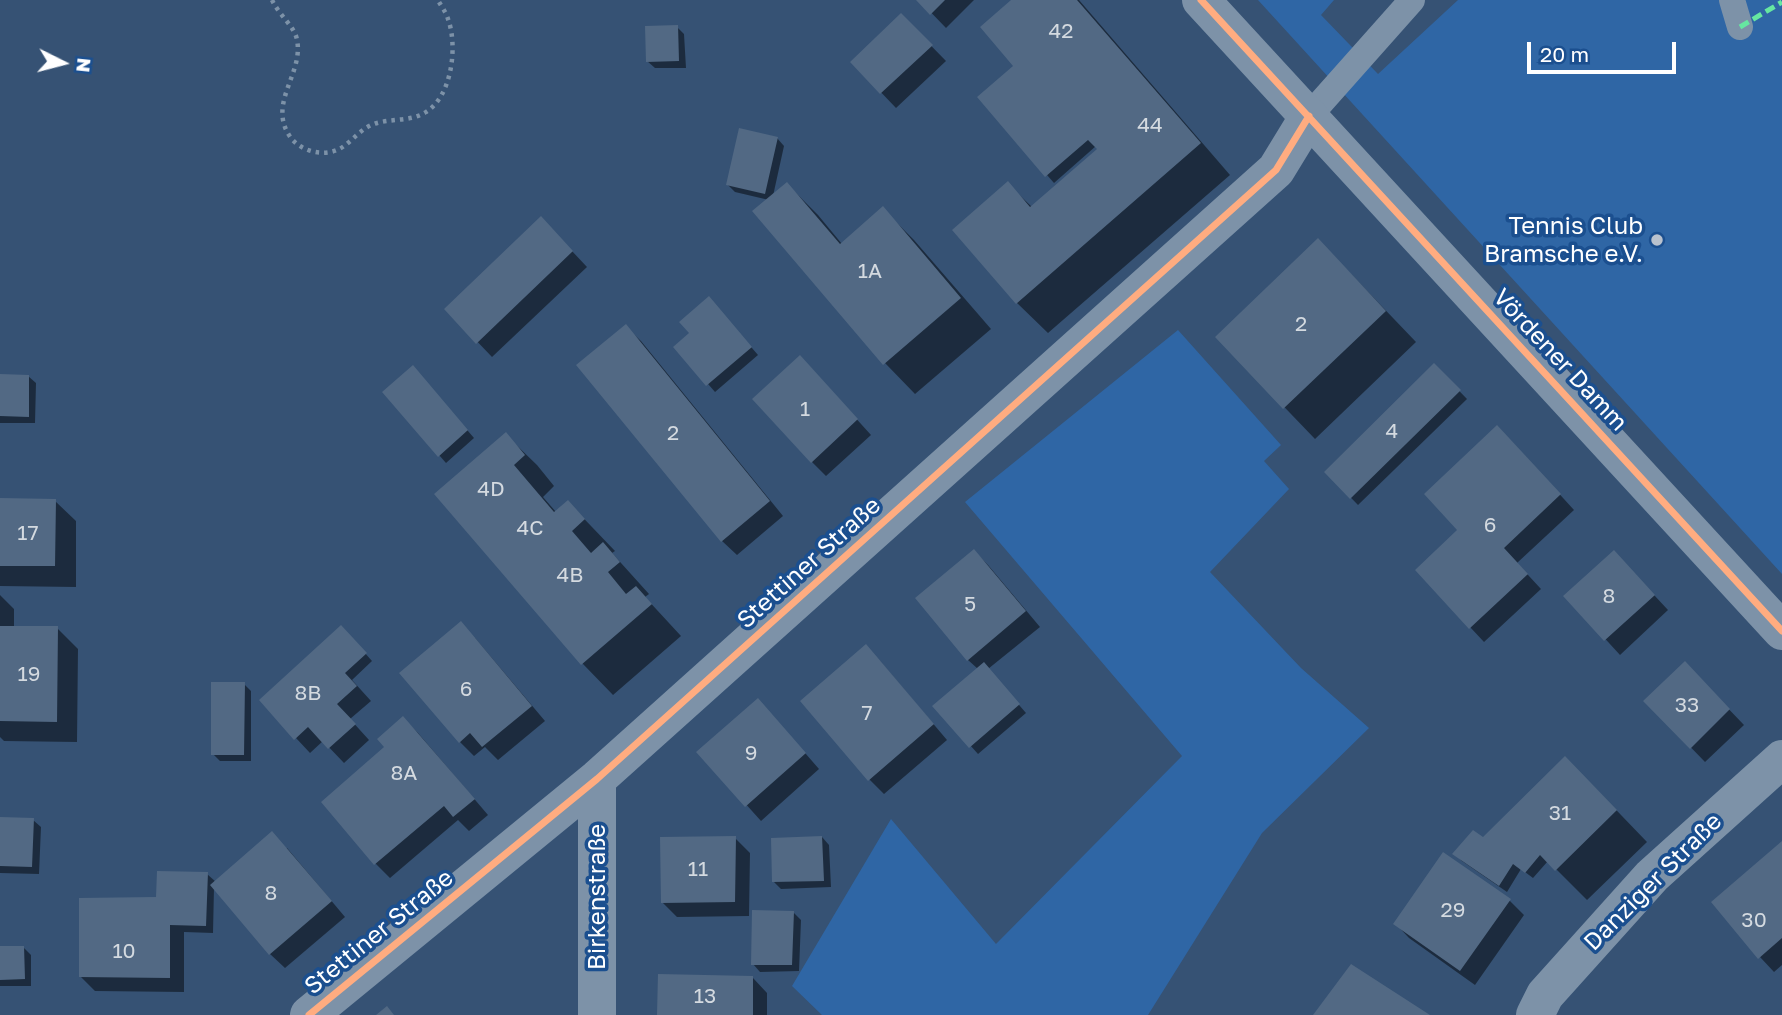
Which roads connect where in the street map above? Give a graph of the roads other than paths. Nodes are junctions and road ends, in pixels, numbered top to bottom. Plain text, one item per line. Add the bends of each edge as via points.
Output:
1 (1201, 0) edge
2 (1412, 0) edge
3 (1732, 0) edge
4 (1740, 27) dead end
5 (1309, 116) junction
6 (1782, 631) edge
7 (1782, 759) edge
8 (597, 779) junction
9 (309, 1015) edge
10 (597, 1015) edge
11 (1535, 1015) edge

1 - 5 street, Vördener Damm
2 - 5 lane
3 - 4 lane
5 - 6 street, Vördener Damm
5 - 8 street, Stettiner Straße via 1276,170
7 - 11 street, Danziger Straße via 1652,876 1545,995
8 - 9 street, Stettiner Straße
8 - 10 street, Birkenstraße

